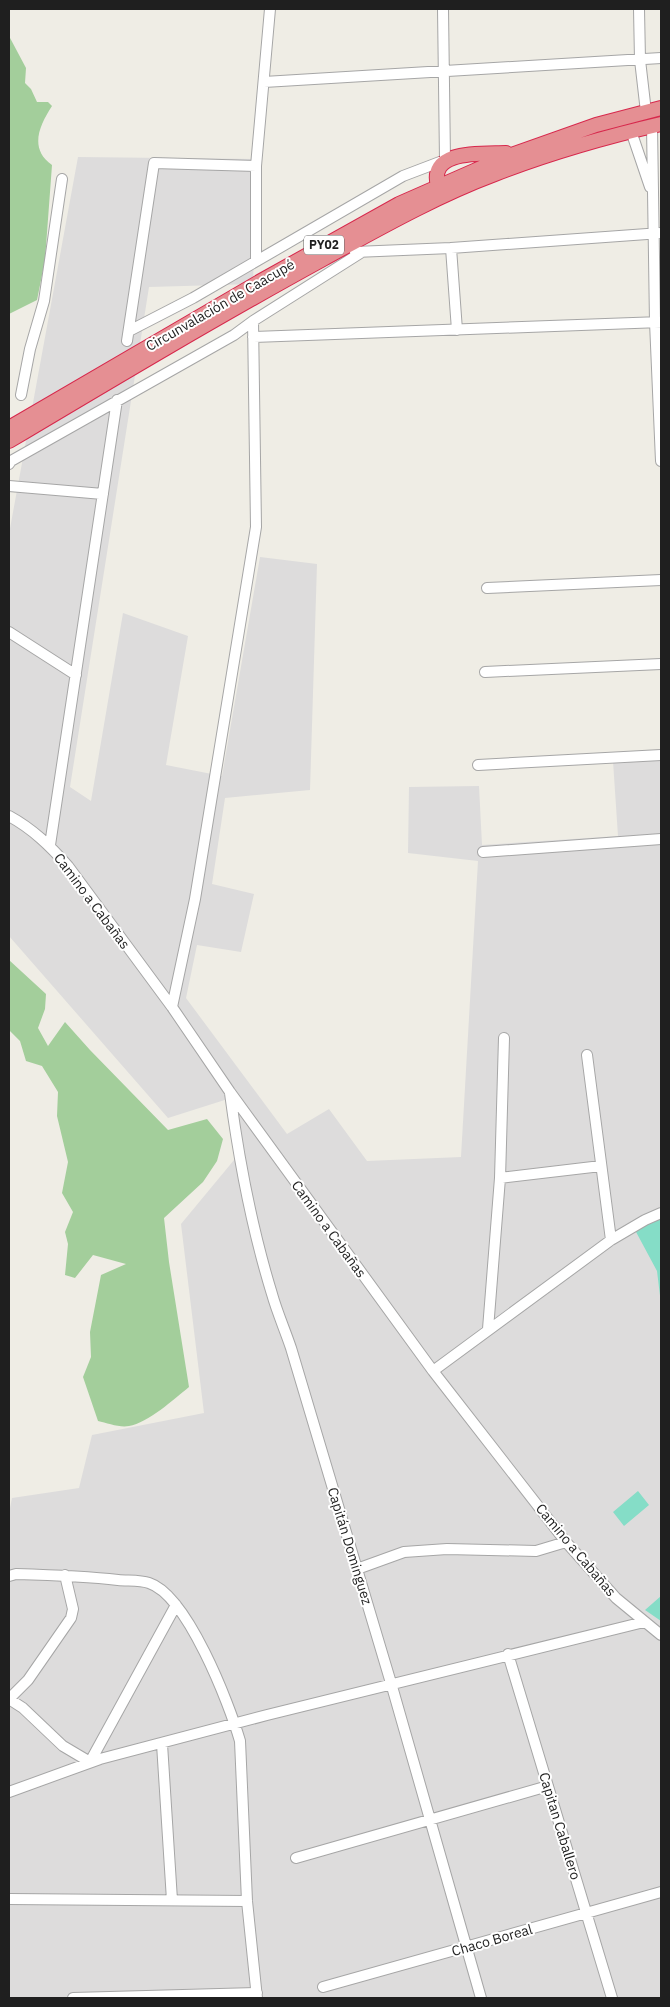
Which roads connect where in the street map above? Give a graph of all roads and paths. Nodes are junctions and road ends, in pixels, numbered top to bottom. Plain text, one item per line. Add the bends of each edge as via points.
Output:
1 (270, 9) edge
2 (443, 9) edge
3 (639, 9) edge
4 (661, 58) edge
5 (640, 60) junction
6 (445, 73) junction
7 (264, 82) junction
8 (661, 108) edge
9 (646, 112) junction
10 (657, 125) edge
11 (630, 131) junction
12 (516, 153) junction
13 (657, 153) edge
14 (445, 160) junction
15 (256, 166) junction
16 (62, 179) dead end
17 (438, 186) junction
18 (652, 195) junction
19 (657, 233) edge
20 (451, 248) junction
21 (362, 252) junction
22 (334, 253) junction
23 (256, 261) junction
24 (253, 321) junction
25 (658, 322) edge
26 (457, 330) junction
27 (253, 337) junction
28 (22, 395) dead end
29 (117, 400) junction
30 (660, 409) edge
31 (9, 428) edge
32 (9, 441) edge
33 (661, 461) edge
34 (9, 464) edge
35 (9, 486) edge
36 (103, 494) junction
37 (661, 580) edge
38 (487, 588) dead end
39 (9, 632) edge
40 (661, 664) edge
41 (485, 672) dead end
42 (76, 675) junction
43 (661, 755) edge
44 (478, 765) dead end
45 (9, 816) edge
46 (661, 839) edge
47 (50, 845) junction
48 (483, 852) dead end
49 (172, 1007) junction
50 (504, 1038) dead end
51 (586, 1054) dead end
52 (230, 1092) junction
53 (601, 1166) junction
54 (500, 1178) junction
55 (661, 1213) edge
56 (611, 1240) junction
57 (488, 1329) junction
58 (433, 1371) junction
59 (566, 1542) junction
60 (357, 1569) junction
61 (65, 1575) junction
62 (9, 1576) edge
63 (176, 1604) junction
64 (644, 1622) junction
65 (661, 1635) edge
66 (508, 1654) junction
67 (391, 1683) junction
68 (9, 1699) edge
69 (235, 1723) junction
70 (162, 1744) junction
71 (90, 1762) junction
72 (548, 1786) junction
73 (9, 1792) edge
74 (430, 1821) junction
75 (296, 1858) dead end
76 (661, 1892) edge
77 (9, 1899) edge
78 (172, 1900) junction
79 (247, 1901) junction
80 (586, 1914) junction
81 (466, 1947) junction
82 (323, 1986) dead end
83 (257, 1996) edge
84 (73, 1998) edge
85 (481, 1998) edge
86 (612, 1998) edge

1 - 7 street
2 - 6 street
3 - 5 street
4 - 5 street
5 - 6 street
5 - 9 street
6 - 7 street
6 - 14 street
7 - 15 street
8 - 9 highway, Circunvalación de Caacupé / PY02
9 - 12 highway, Circunvalación de Caacupé / PY02 via 596,125
10 - 11 highway, Circunvalación de Caacupé / PY02
10 - 13 street
11 - 18 street
11 - 22 highway, Circunvalación de Caacupé / PY02 via 495,174
12 - 14 highway via 476,154
12 - 17 highway, Circunvalación de Caacupé / PY02
13 - 18 street
14 - 17 highway via 435,176
14 - 23 street via 404,176
15 - 23 street
15 - 23 street via 154,163 128,336
16 - 28 street via 44,301 30,349
17 - 31 highway, Circunvalación de Caacupé / PY02 via 352,229
18 - 19 street
19 - 20 street
19 - 25 street
20 - 21 street
20 - 26 street
21 - 22 street
21 - 24 street
22 - 32 highway, Circunvalación de Caacupé / PY02 via 258,294
24 - 27 street
24 - 29 street via 234,335
25 - 26 street
25 - 30 street
26 - 27 street
27 - 49 street via 255,537 195,899
29 - 34 street
29 - 36 street
30 - 33 street
35 - 36 street
36 - 42 street
37 - 38 street
39 - 42 street
40 - 41 street
42 - 47 street
43 - 44 street
45 - 47 street, Camino a Cabañas via 32,829
46 - 48 street
47 - 49 street, Camino a Cabañas
49 - 52 street, Camino a Cabañas
50 - 54 street
51 - 53 street
52 - 58 street, Camino a Cabañas
52 - 60 street, Capitán Dominguez via 236,1138 272,1295 292,1348
53 - 54 street
53 - 56 street
54 - 57 street
55 - 56 street
56 - 57 street
57 - 58 street
58 - 59 street, Camino a Cabañas
59 - 60 street via 536,1551 447,1549 404,1552
59 - 64 street, Camino a Cabañas via 616,1598
60 - 67 street, Capitán Dominguez
61 - 62 street
61 - 63 street via 149,1583
61 - 68 street via 73,1609 71,1618 28,1680
63 - 69 street via 200,1642
63 - 71 street
64 - 65 street, Camino a Cabañas
64 - 66 street
66 - 67 street
66 - 72 street, Capitan Caballero
67 - 69 street
67 - 74 street, Capitán Dominguez
68 - 71 street via 63,1746
69 - 70 street
69 - 79 street via 240,1741
70 - 71 street
70 - 78 street
71 - 73 street
72 - 74 street
72 - 80 street, Capitan Caballero
74 - 75 street
74 - 81 street, Capitán Dominguez
76 - 80 street, Chaco Boreal
77 - 78 street
78 - 79 street
79 - 83 street
80 - 81 street, Chaco Boreal
80 - 86 street, Capitan Caballero
81 - 82 street, Chaco Boreal
81 - 85 street, Capitán Dominguez
83 - 84 street

